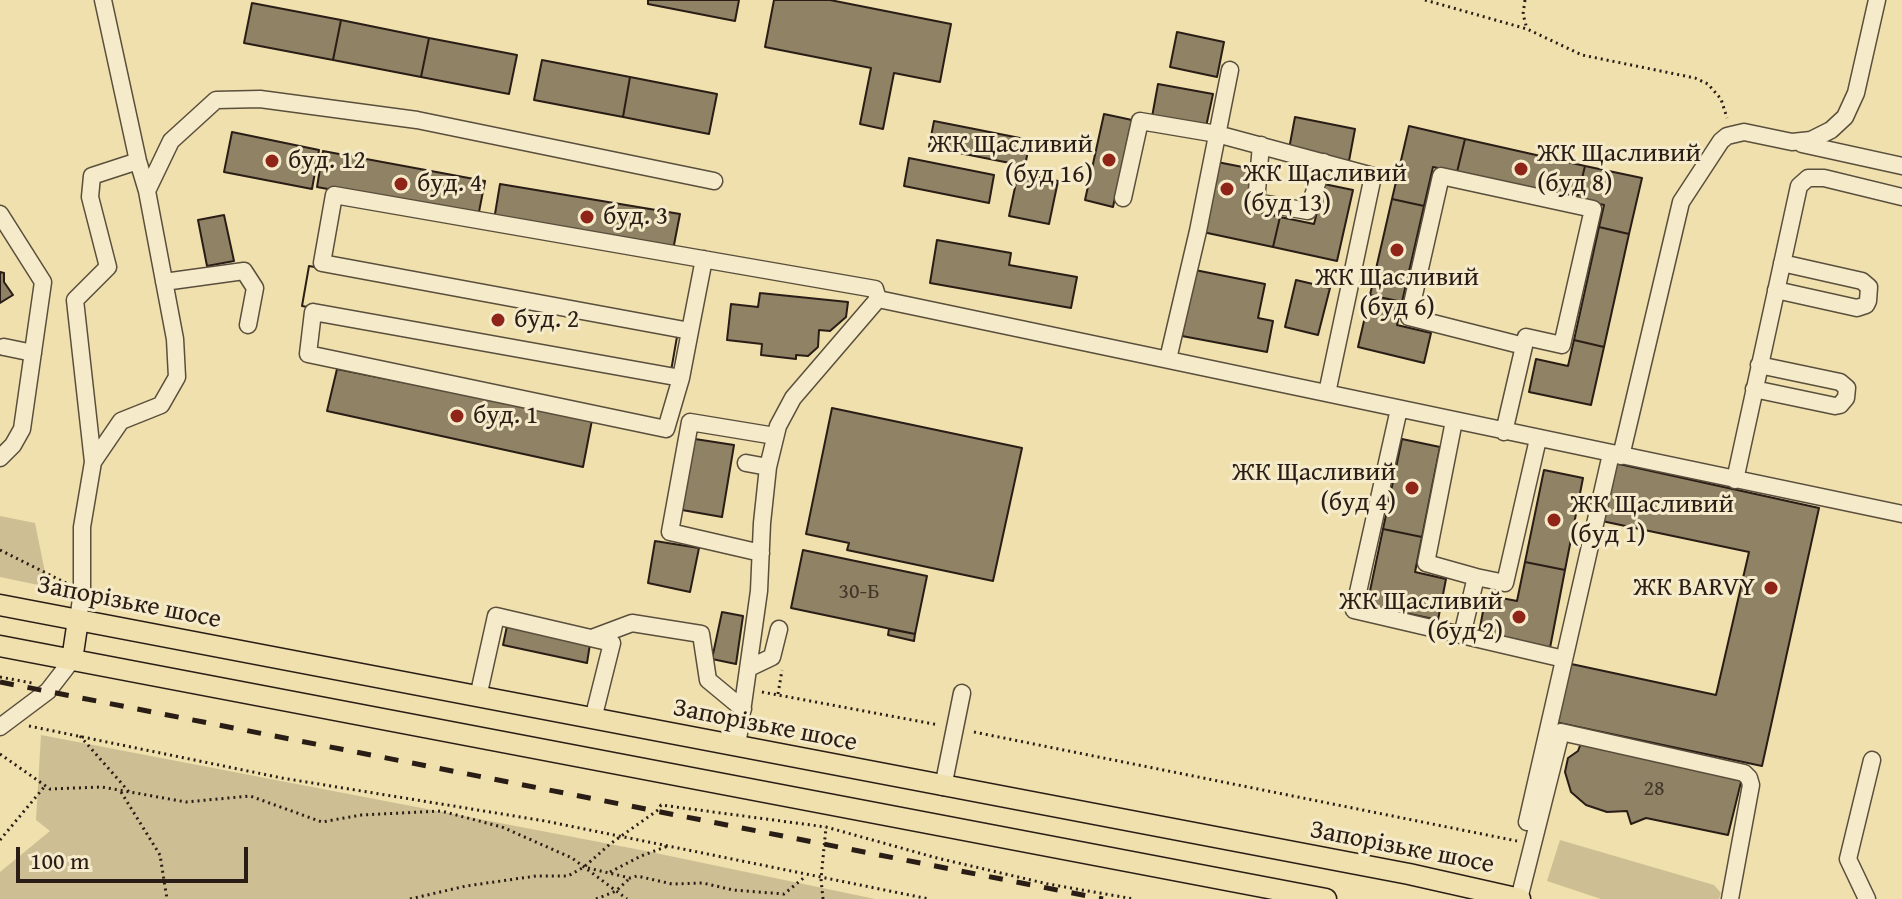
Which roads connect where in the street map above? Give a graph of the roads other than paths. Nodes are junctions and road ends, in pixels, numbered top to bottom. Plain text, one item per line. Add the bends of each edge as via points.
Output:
1 (103, 0) edge
2 (1877, 0) edge
3 (1230, 70) dead end
4 (1217, 134) junction
5 (1792, 142) junction
6 (1261, 145) junction
7 (138, 161) junction
8 (1324, 162) junction
9 (1902, 166) edge
10 (714, 181) dead end
11 (147, 191) junction
12 (1902, 197) edge
13 (1123, 198) dead end
14 (2, 220) edge
15 (704, 259) junction
16 (1782, 263) junction
17 (164, 282) junction
18 (1776, 290) junction
19 (878, 299) junction
20 (248, 325) dead end
21 (690, 331) junction
22 (1524, 346) junction
23 (4, 347) dead end
24 (33, 353) junction
25 (1168, 359) junction
26 (1759, 365) junction
27 (681, 378) junction
28 (1754, 389) junction
29 (1327, 393) junction
30 (1399, 409) junction
31 (1454, 421) junction
32 (1504, 432) junction
33 (775, 436) junction
34 (1538, 439) junction
35 (1616, 455) junction
36 (0, 458) edge
37 (93, 462) junction
38 (746, 463) dead end
39 (768, 467) junction
40 (1735, 480) junction
41 (1902, 514) edge
42 (761, 553) junction
43 (1476, 577) junction
44 (0, 605) edge
45 (78, 620) junction
46 (779, 629) dead end
47 (1462, 635) junction
48 (592, 638) junction
49 (0, 646) edge
50 (1564, 659) junction
51 (72, 660) junction
52 (749, 668) junction
53 (962, 693) dead end
54 (478, 697) junction
55 (743, 709) junction
56 (593, 719) junction
57 (5, 724) edge
58 (737, 747) junction
59 (1872, 760) dead end
60 (943, 787) junction
61 (1528, 868) junction
62 (1326, 899) edge
63 (1520, 899) edge
64 (1730, 899) edge
65 (1867, 899) edge

1 - 7 street
2 - 5 street via 1851,108 1831,130
3 - 4 street
4 - 6 street
4 - 13 street via 1140,121
4 - 25 street
5 - 9 street
5 - 35 street via 1744,132 1727,136 1681,202
6 - 8 street
6 - 8 street via 1256,202 1308,211
7 - 11 street
7 - 37 street via 92,176 90,197 108,267 75,300
8 - 29 street via 1373,176
10 - 11 street via 417,120 260,99 216,100 171,141
11 - 17 street
12 - 16 street via 1808,178 1799,186
14 - 24 street via 43,282
15 - 19 street via 875,289
15 - 21 street
15 - 21 street via 334,195 322,263
16 - 18 street
16 - 18 street via 1862,281 1869,287 1868,301 1857,308
17 - 20 street via 244,271 255,288
17 - 37 street via 177,377 161,405 121,421
18 - 26 street
19 - 25 street
19 - 33 street via 793,398
21 - 27 street
22 - 22 street via 1409,317 1441,176 1593,209 1562,345 1526,337
22 - 32 street
23 - 24 street
24 - 36 street via 22,429
25 - 29 street
26 - 28 street
26 - 28 street via 1840,382 1847,388 1846,398 1835,406
27 - 27 street via 620,367 313,312 308,354 666,429
28 - 40 street
29 - 30 street
30 - 31 street
30 - 47 street via 1354,610
31 - 32 street
31 - 43 street via 1426,563
32 - 34 street
33 - 39 street
33 - 42 street via 690,422 670,532
34 - 35 street
34 - 43 street via 1505,583
35 - 40 street
35 - 50 street
37 - 45 street via 82,527
38 - 39 street
39 - 42 street
40 - 41 street
42 - 52 street
43 - 47 street
44 - 45 main road, Запорізьке шосе
45 - 51 main road
45 - 54 main road, Запорізьке шосе
46 - 52 street via 772,657
47 - 50 street
48 - 54 street via 496,616
48 - 55 street via 632,623 701,634 708,680
48 - 56 street via 612,643
49 - 51 main road
50 - 61 street via 1526,826 1523,850
51 - 57 street via 52,687
51 - 62 main road
52 - 55 street
53 - 60 street
54 - 56 main road, Запорізьке шосе
55 - 58 street
56 - 58 main road, Запорізьке шосе
58 - 60 main road, Запорізьке шосе
59 - 65 street via 1848,859
60 - 63 main road, Запорізьке шосе
61 - 63 street
61 - 64 street via 1561,732 1744,773 1751,785

